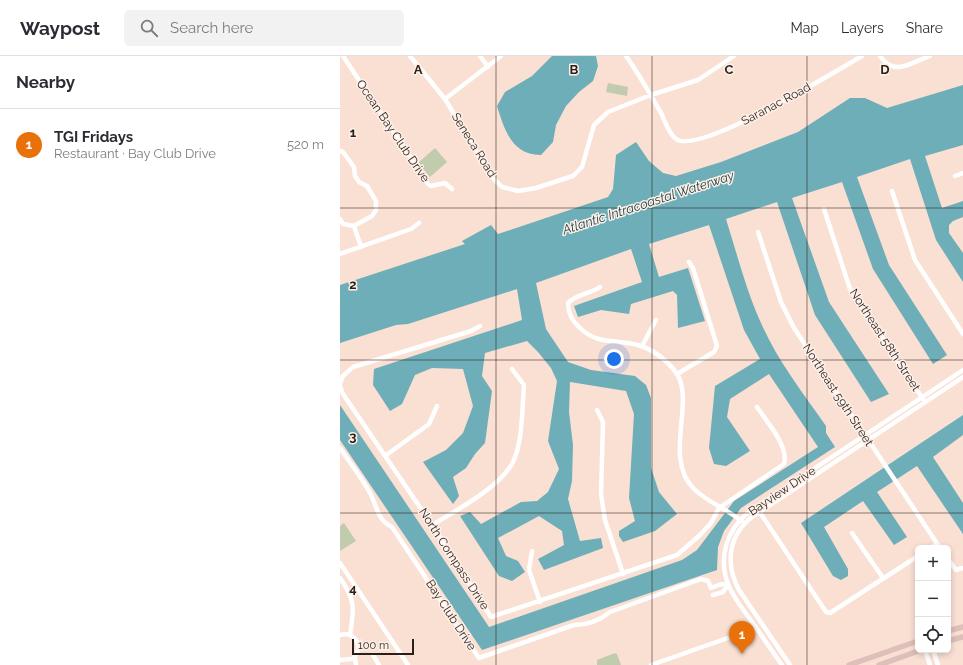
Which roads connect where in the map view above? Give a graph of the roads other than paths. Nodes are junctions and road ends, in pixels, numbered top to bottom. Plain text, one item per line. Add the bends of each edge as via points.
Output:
1 (343, 56) edge
2 (410, 56) edge
3 (480, 56) edge
4 (501, 56) edge
5 (626, 56) edge
6 (734, 56) edge
7 (862, 56) edge
8 (880, 56) edge
9 (930, 56) edge
10 (488, 67) junction
11 (650, 94) junction
12 (445, 99) junction
13 (340, 151) edge
14 (963, 173) edge
15 (955, 176) dead end
16 (452, 189) dead end
17 (892, 191) dead end
18 (824, 209) dead end
19 (340, 219) edge
20 (419, 223) dead end
21 (354, 226) junction
22 (758, 232) dead end
23 (361, 247) junction
24 (340, 254) edge
25 (689, 262) dead end
26 (600, 287) dead end
27 (656, 320) dead end
28 (480, 326) dead end
29 (963, 334) edge
30 (642, 346) junction
31 (512, 369) dead end
32 (963, 370) edge
33 (677, 374) junction
34 (963, 377) edge
35 (948, 381) junction
36 (340, 385) edge
37 (951, 386) junction
38 (922, 398) junction
39 (925, 402) junction
40 (437, 406) dead end
41 (757, 407) dead end
42 (597, 410) dead end
43 (892, 418) junction
44 (895, 423) junction
45 (864, 436) junction
46 (868, 441) junction
47 (340, 448) edge
48 (837, 454) junction
49 (385, 456) junction
50 (841, 459) junction
51 (810, 473) junction
52 (813, 478) junction
53 (781, 492) junction
54 (784, 496) junction
55 (719, 508) junction
56 (757, 508) junction
57 (760, 513) junction
58 (738, 518) junction
59 (744, 523) junction
60 (432, 525) junction
61 (852, 533) dead end
62 (938, 545) edge
63 (532, 551) dead end
64 (915, 558) edge
65 (340, 563) edge
66 (951, 563) edge
67 (963, 568) edge
68 (623, 574) junction
69 (340, 578) edge
70 (883, 578) junction
71 (735, 584) junction
72 (728, 585) junction
73 (713, 595) dead end
74 (540, 602) junction
75 (963, 627) edge
76 (756, 628) junction
77 (951, 630) edge
78 (340, 635) edge
79 (350, 635) junction
80 (963, 637) edge
81 (951, 640) edge
82 (915, 642) edge
83 (915, 652) edge
84 (926, 653) edge
85 (934, 653) edge
86 (373, 656) dead end
87 (340, 660) edge
88 (353, 662) edge
89 (343, 665) edge
90 (379, 665) edge
91 (408, 665) edge
92 (651, 665) edge
93 (782, 665) edge
94 (790, 665) edge
95 (849, 665) edge
96 (879, 665) edge
97 (930, 665) edge
98 (938, 665) edge

1 - 16 street, Ocean Bay Club Drive via 428,184 431,186 446,183
2 - 12 street
3 - 10 street
4 - 10 street, Seneca Road
5 - 11 street
6 - 11 street, Seneca Road via 698,80
7 - 11 street, Saranac Road via 751,119 685,143 676,140
8 - 9 street via 889,66 897,68
10 - 12 street, Seneca Road
11 - 12 street, Seneca Road via 608,112 594,125 582,167 573,176 536,188 518,190 502,187 492,177
13 - 21 street via 354,167 359,182 367,186 376,201 376,210 372,216
14 - 15 street
17 - 29 street via 915,260
18 - 38 street, Northeast 58th Street via 850,288
19 - 21 street via 343,224
20 - 23 street via 411,229
21 - 23 street
22 - 45 street, Northeast 59th Street via 780,302
23 - 24 street
25 - 33 street via 717,346 714,352
26 - 30 street via 568,303 568,313 575,323 594,338
27 - 30 street
28 - 36 street, North Compass Drive via 353,367 343,376
30 - 33 street via 661,358
31 - 60 street via 524,385 518,444 512,463 498,481
32 - 35 street, Bayview Drive
33 - 55 street via 682,392 679,454 684,472 693,488
34 - 37 street, Bayview Drive
35 - 37 street
35 - 38 street, Bayview Drive
36 - 49 street, North Compass Drive via 342,394
37 - 39 street, Bayview Drive
38 - 39 street, Northeast 58th Street
38 - 43 street, Bayview Drive
39 - 44 street, Bayview Drive
40 - 49 street via 429,424
41 - 55 street via 784,448 784,464
42 - 68 street via 604,422 601,494 604,520
43 - 44 street
43 - 45 street, Bayview Drive
44 - 46 street, Bayview Drive
45 - 46 street, Northeast 59th Street
45 - 48 street, Bayview Drive
46 - 50 street, Bayview Drive
46 - 62 street, Northeast 59th Street
47 - 72 street, Bay Club Drive via 371,494 374,508 392,527 479,658 574,625 590,624 610,612 701,579 708,581 711,588 721,584
48 - 50 street
48 - 51 street, Bayview Drive
49 - 60 street, North Compass Drive
50 - 52 street, Bayview Drive
51 - 52 street
51 - 53 street, Bayview Drive
52 - 54 street, Bayview Drive
53 - 54 street
53 - 56 street, Bayview Drive
54 - 57 street, Bayview Drive
55 - 58 street
55 - 68 street, North Compass Drive via 711,523 677,555
56 - 57 street
56 - 58 street, Bayview Drive
57 - 59 street, Bayview Drive
57 - 70 street via 826,612 830,613
58 - 59 street
58 - 72 street, Bayview Drive via 725,550 724,569
59 - 71 street, Bayview Drive via 736,534 731,551 731,570
60 - 74 street, North Compass Drive via 492,617
61 - 70 street
63 - 74 street via 529,570
64 - 70 street
65 - 91 street
66 - 67 street via 956,570
68 - 74 street, North Compass Drive
69 - 79 street via 350,592 353,602
71 - 72 street, Bay Club Drive
71 - 94 street, Bayview Drive
72 - 73 street, Bay Club Drive via 723,592
72 - 76 street, Bayview Drive
75 - 77 main road
76 - 92 street
76 - 93 street, Bayview Drive
78 - 79 street
79 - 88 street via 358,643 359,649
80 - 81 main road
82 - 95 main road
83 - 96 main road
84 - 97 street
85 - 98 street
86 - 90 street
87 - 88 street
87 - 89 street

